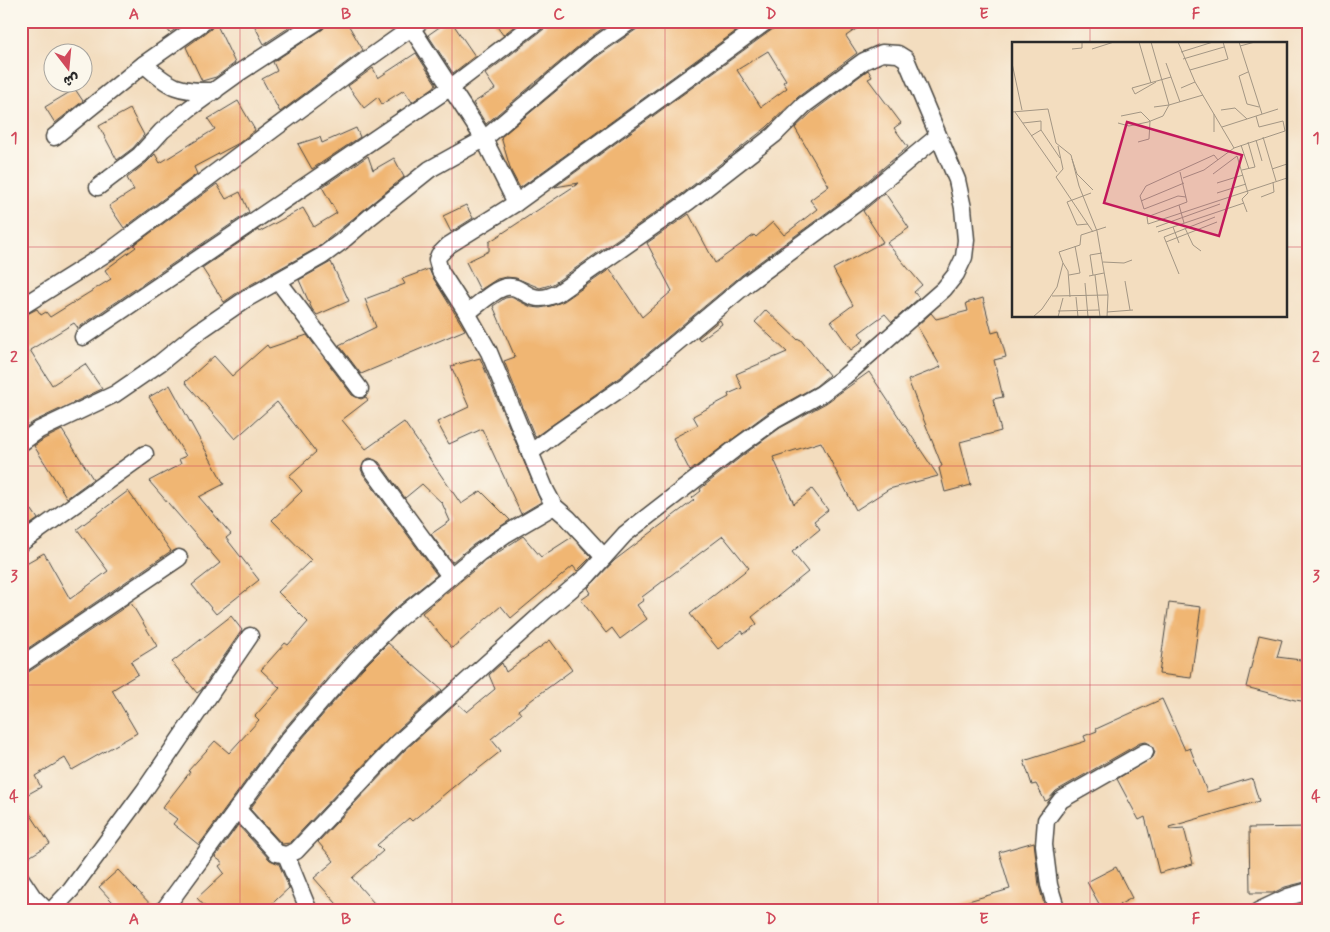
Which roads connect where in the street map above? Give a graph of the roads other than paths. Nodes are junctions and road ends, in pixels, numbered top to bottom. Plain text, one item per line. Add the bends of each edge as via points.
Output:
1 (204, 21) edge
2 (318, 21) edge
3 (538, 21) edge
4 (631, 21) edge
5 (767, 21) edge
6 (413, 24) edge
7 (144, 64) junction
8 (451, 87) junction
9 (215, 91) junction
10 (938, 136) junction
11 (54, 137) dead end
12 (484, 139) junction
13 (98, 187) dead end
14 (516, 203) junction
15 (279, 282) junction
16 (21, 308) edge
17 (467, 313) junction
18 (83, 337) dead end
19 (360, 389) dead end
20 (21, 443) edge
21 (144, 454) dead end
22 (530, 454) junction
23 (372, 468) dead end
24 (554, 506) junction
25 (21, 543) edge
26 (604, 557) junction
27 (179, 558) dead end
28 (450, 576) junction
29 (250, 636) dead end
30 (21, 665) edge
31 (1145, 752) dead end
32 (237, 809) junction
33 (286, 855) junction
34 (21, 879) edge
35 (1309, 891) edge
36 (163, 911) edge
37 (309, 911) edge
38 (1057, 911) edge
39 (1258, 911) edge

1 - 7 street
2 - 9 street
3 - 8 street
4 - 12 street via 592,48
5 - 14 street
6 - 8 street
6 - 16 street via 110,251
7 - 9 street via 173,87 193,92
7 - 11 street
8 - 12 street
8 - 18 street
9 - 13 street via 162,131 140,155
10 - 17 street via 906,59 898,54 882,53 864,61 804,105 774,135 688,202 558,293 536,298 508,287 496,291
10 - 22 street via 858,202 748,284 626,385
10 - 26 street via 957,180 963,208 966,240 964,256 956,274 944,289 845,376 736,448 625,534
12 - 14 street
12 - 15 street via 430,169 341,242
14 - 17 street via 439,254 440,271
15 - 19 street
15 - 20 street via 246,299 115,394 39,430
17 - 22 street via 489,352
21 - 25 street
22 - 24 street
23 - 28 street
24 - 26 street
24 - 28 street via 479,552
26 - 33 street via 588,575 397,744 303,844
27 - 30 street
28 - 32 street via 398,619 355,662 288,740
29 - 34 street via 144,791 59,904 52,910 45,909
31 - 38 street via 1061,800 1046,820 1044,845
32 - 33 street via 277,853
32 - 36 street
33 - 37 street
35 - 39 street

